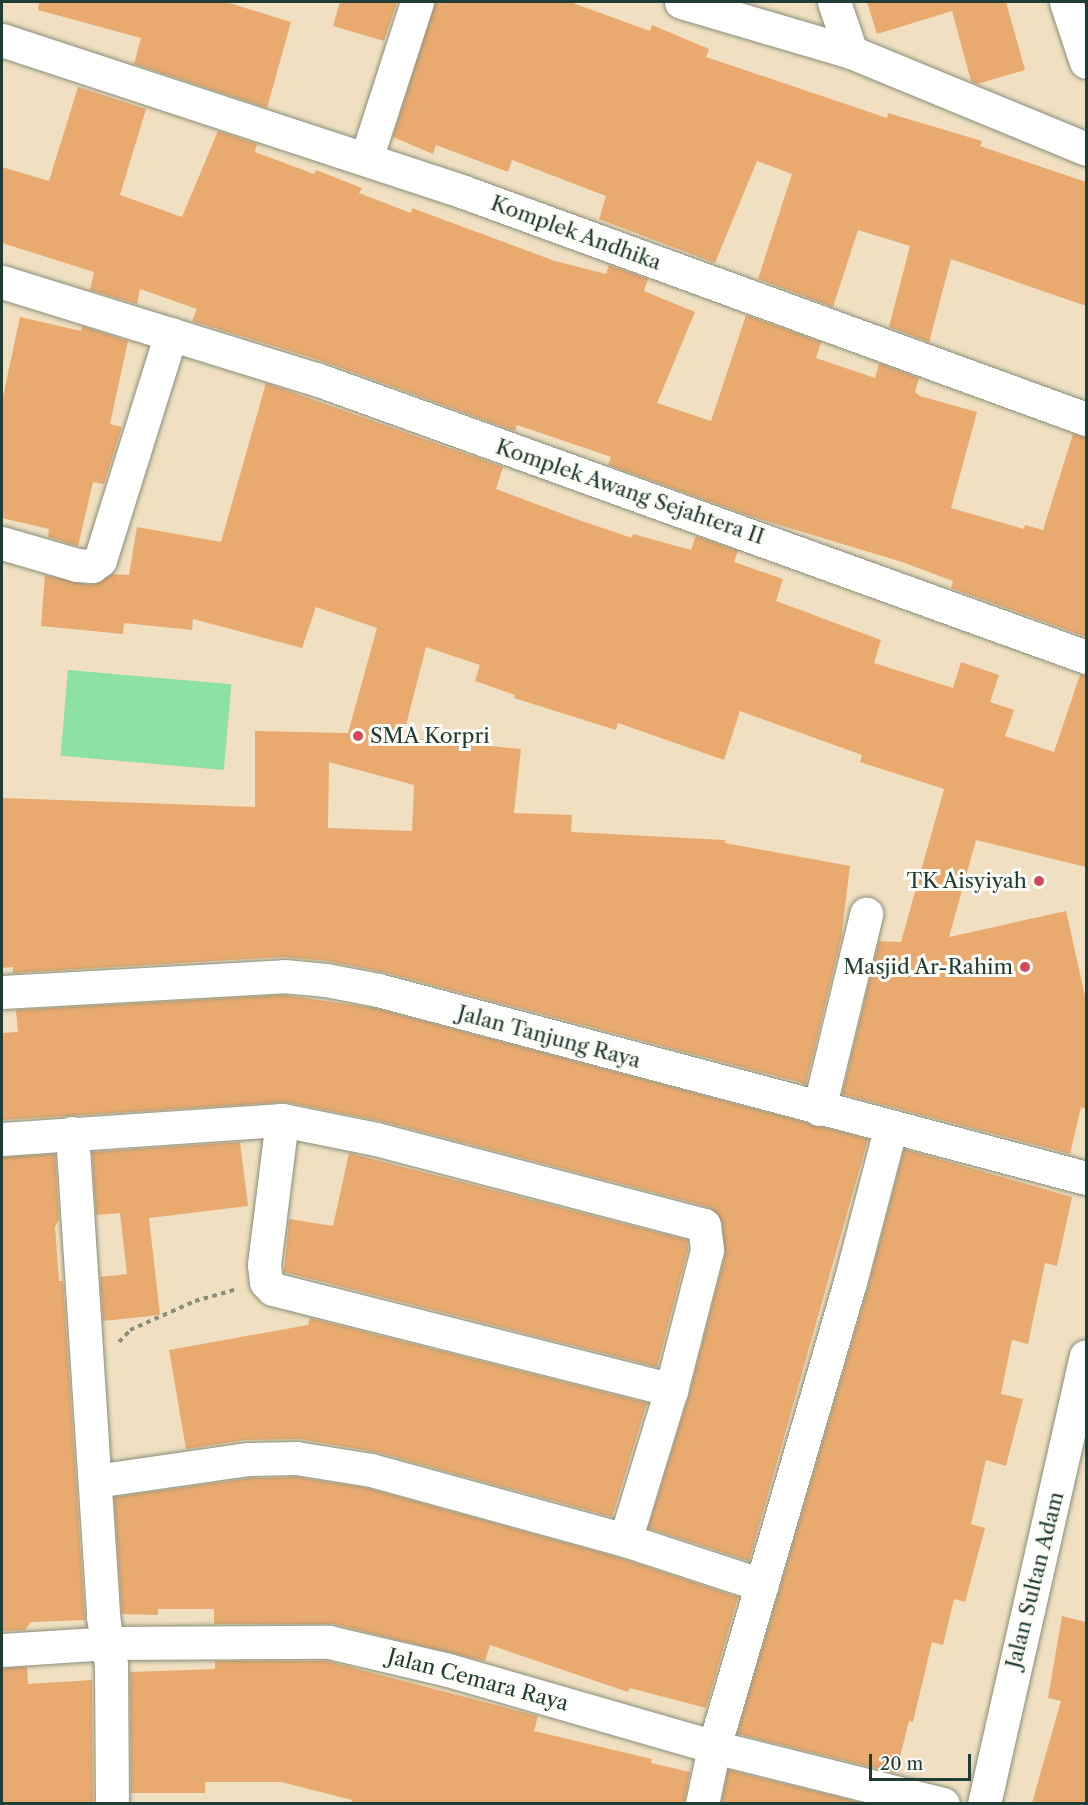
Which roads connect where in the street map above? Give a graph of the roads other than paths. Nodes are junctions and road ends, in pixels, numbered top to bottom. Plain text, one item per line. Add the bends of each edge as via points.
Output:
1 (417, 2) edge
2 (681, 2) edge
3 (834, 2) edge
4 (1066, 2) edge
5 (2, 40) edge
6 (851, 52) junction
7 (1086, 62) edge
8 (1086, 149) edge
9 (366, 159) junction
10 (2, 282) edge
11 (171, 334) junction
12 (1086, 419) edge
13 (2, 543) edge
14 (1086, 657) edge
15 (866, 914) dead end
16 (2, 992) edge
17 (819, 1109) junction
18 (282, 1120) junction
19 (890, 1129) junction
20 (72, 1133) junction
21 (2, 1138) edge
22 (1086, 1178) edge
23 (1086, 1356) edge
24 (671, 1390) junction
25 (94, 1481) junction
26 (625, 1540) junction
27 (762, 1585) junction
28 (109, 1643) junction
29 (2, 1650) edge
30 (714, 1747) junction
31 (112, 1803) edge
32 (702, 1803) edge
33 (943, 1803) edge
34 (984, 1803) edge

1 - 9 street
2 - 6 street
3 - 6 street
4 - 7 street
5 - 9 street, Komplek Andhika
6 - 8 street
9 - 12 street, Komplek Andhika
10 - 11 street, Komplek Awang Sejahtera II
11 - 13 street via 100,560 92,566 77,565
11 - 14 street, Komplek Awang Sejahtera II via 316,380
15 - 17 street
16 - 17 street, Jalan Tanjung Raya via 284,976 326,980 378,990
17 - 19 street, Jalan Tanjung Raya
18 - 20 street
18 - 24 street via 264,1265 266,1282 273,1289
18 - 24 street via 376,1139 704,1225 706,1250
19 - 22 street, Jalan Tanjung Raya
19 - 27 street
20 - 21 street
20 - 25 street
23 - 34 street, Jalan Sultan Adam
24 - 26 street
25 - 26 street via 248,1459 296,1458 371,1470
25 - 28 street via 103,1617
26 - 27 street
27 - 30 street
28 - 29 street, Jalan Cemara Raya
28 - 30 street, Jalan Cemara Raya via 329,1642 448,1670
28 - 31 street
30 - 32 street
30 - 33 street, Jalan Cemara Raya

